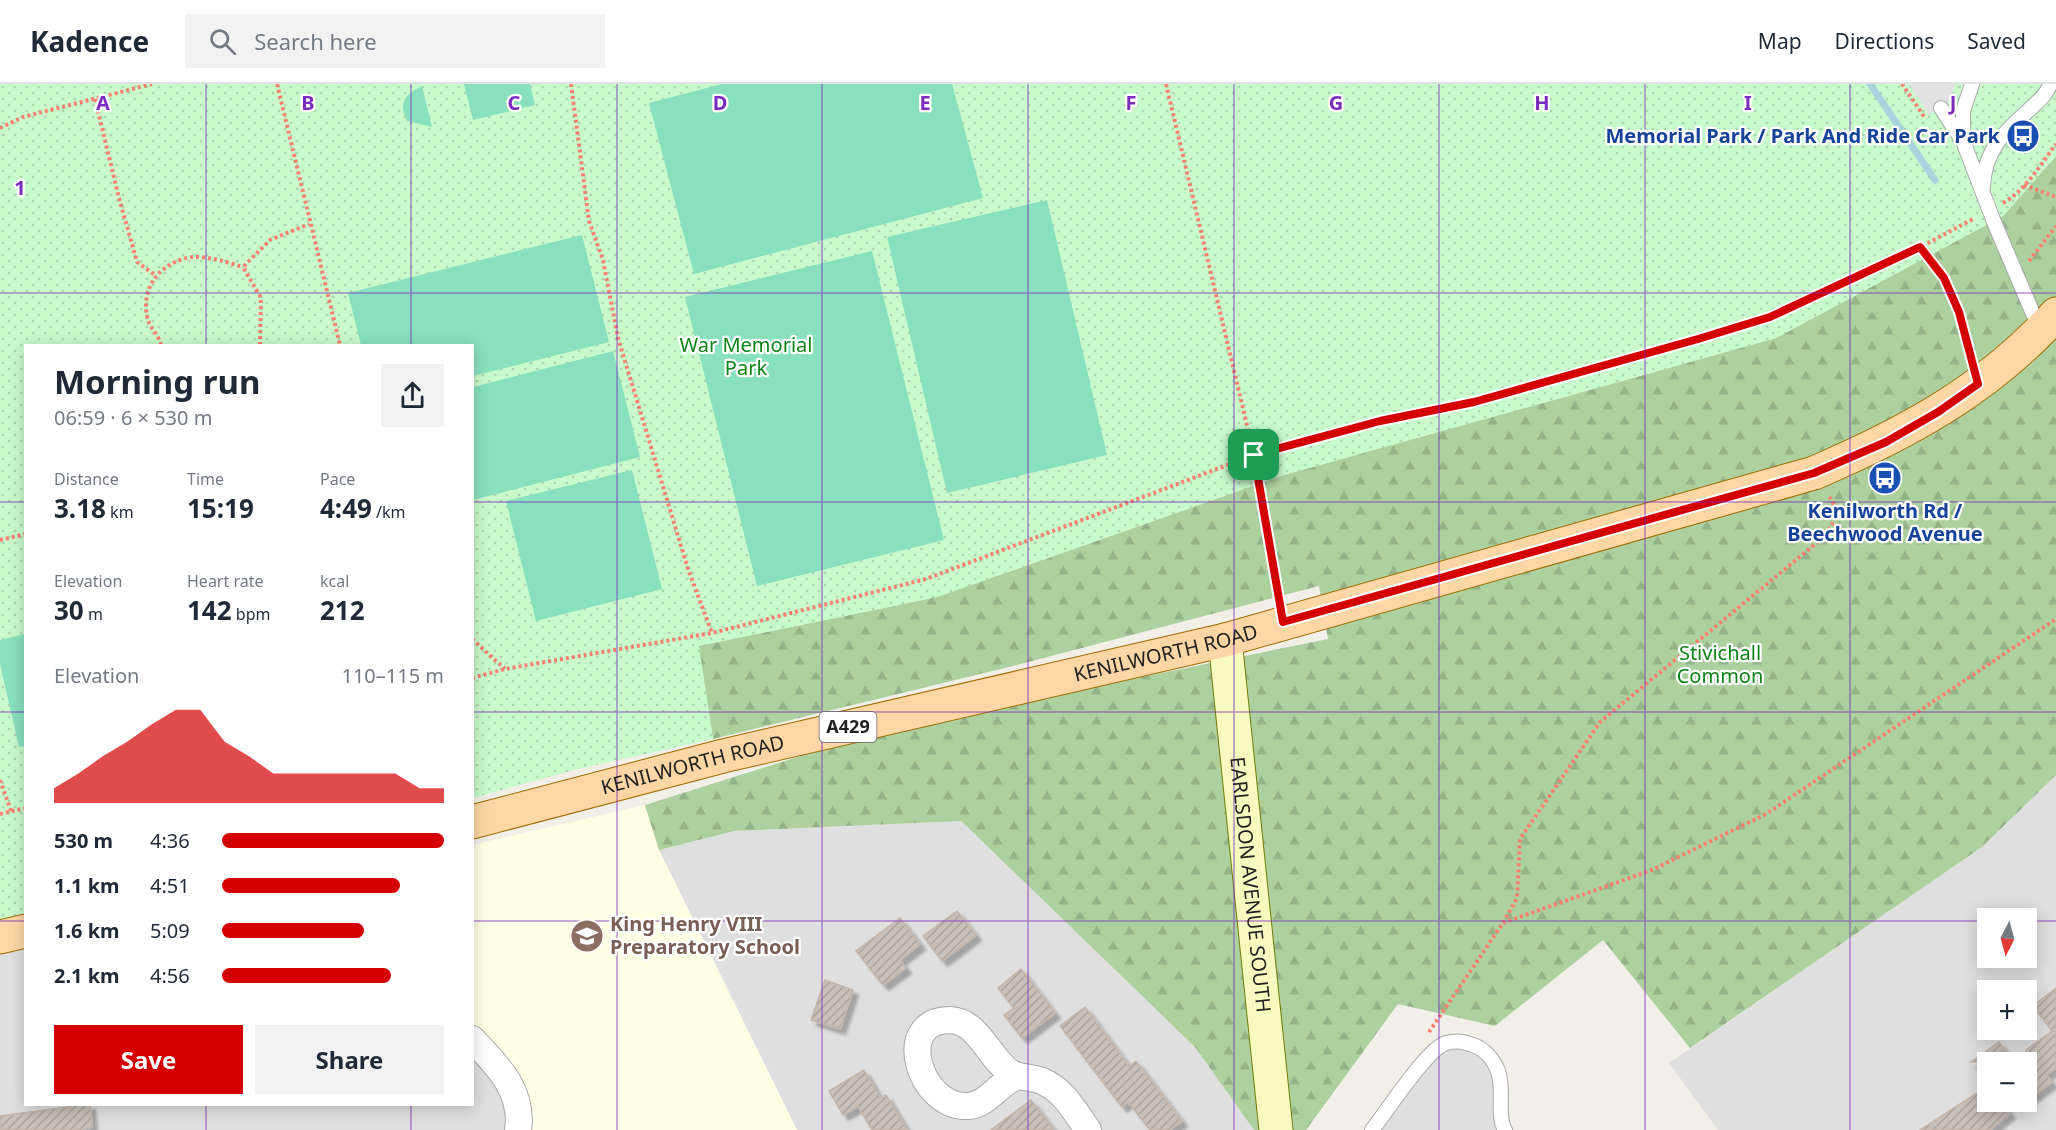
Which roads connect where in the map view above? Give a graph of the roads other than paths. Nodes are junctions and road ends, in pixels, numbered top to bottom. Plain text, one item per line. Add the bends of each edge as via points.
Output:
1 (1972, 84) edge
2 (2050, 84) edge
3 (1941, 108) dead end
4 (1963, 141) junction
5 (1983, 189) junction
6 (2050, 321) edge
7 (1225, 640) junction
8 (474, 821) edge
9 (24, 931) edge
10 (0, 937) edge
11 (474, 1042) edge
12 (1018, 1076) dead end
13 (518, 1130) edge
14 (1088, 1130) edge
15 (1276, 1130) edge
16 (1372, 1130) edge
17 (1505, 1130) edge

1 - 4 lane via 1963,111
2 - 5 lane via 2046,95 2014,123 1991,152 1984,168
3 - 4 lane
4 - 5 lane
5 - 6 lane via 1986,212 2034,316
6 - 7 main road, KENILWORTH ROAD / A429 via 1978,384 1938,412 1886,442 1814,473
7 - 8 main road, KENILWORTH ROAD / A429 via 723,756
7 - 15 main road, EARLSDON AVENUE SOUTH
9 - 10 main road
11 - 13 street via 512,1087
12 - 14 street via 1054,1087
16 - 17 lane via 1431,1052 1445,1043 1460,1041 1488,1054 1497,1070 1503,1091 1501,1111

